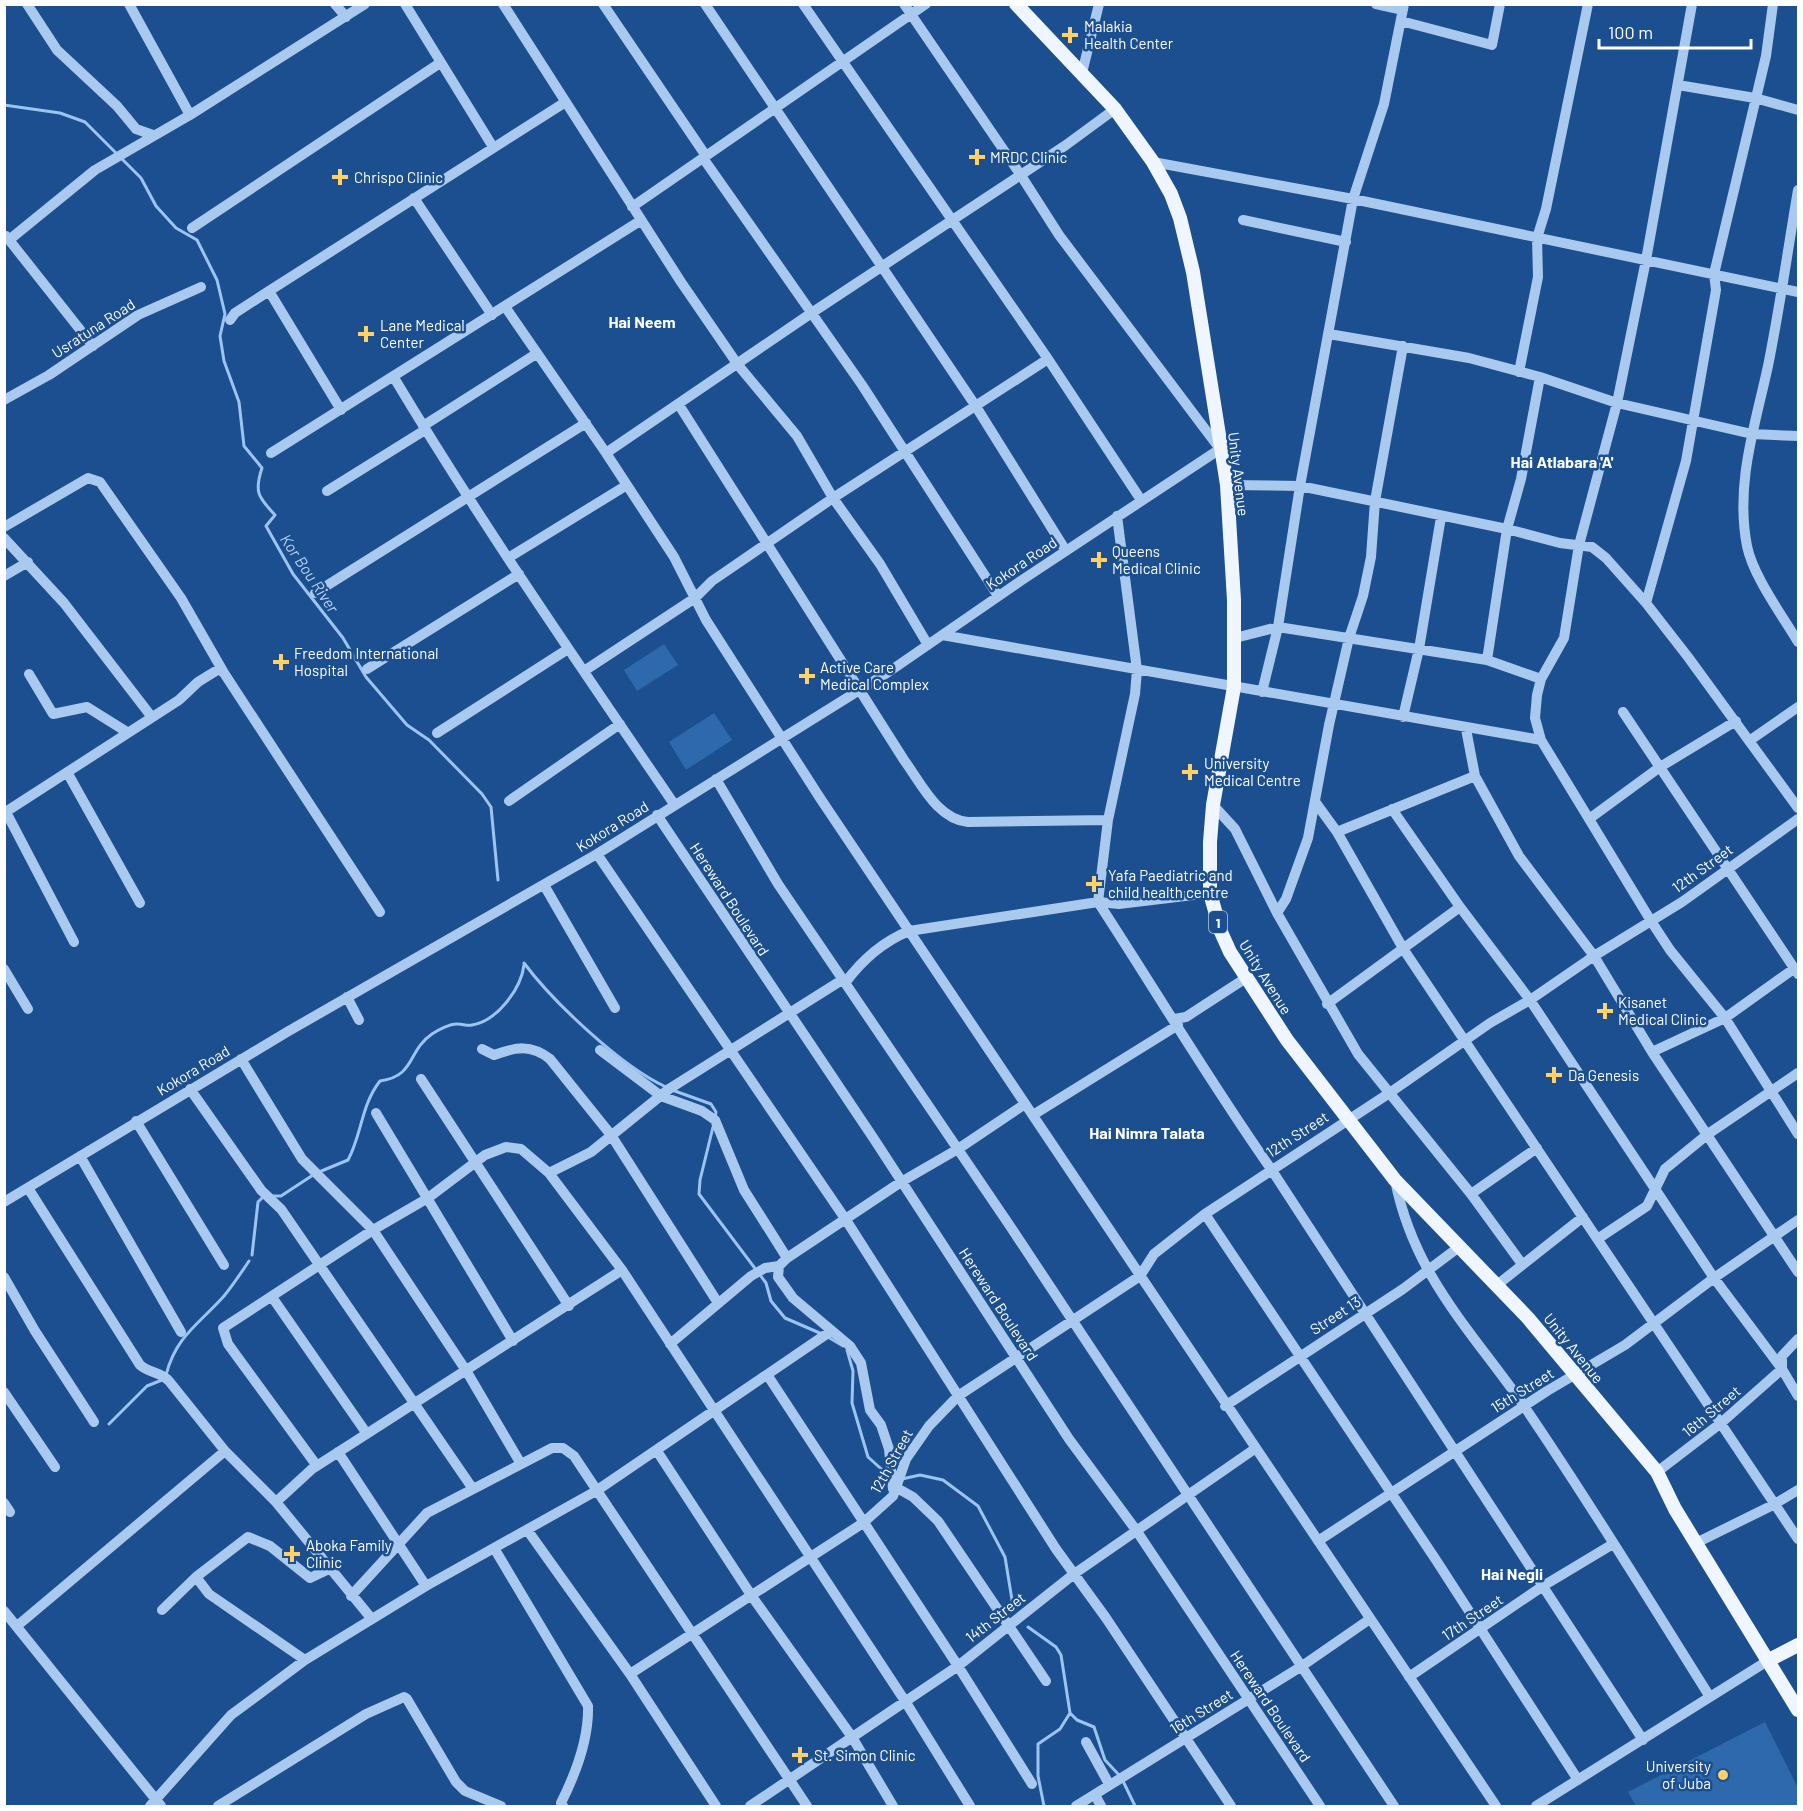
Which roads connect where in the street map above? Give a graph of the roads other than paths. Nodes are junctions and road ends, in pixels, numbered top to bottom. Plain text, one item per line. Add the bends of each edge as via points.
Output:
1 (27, 4) edge
2 (129, 4) edge
3 (335, 4) edge
4 (365, 4) edge
5 (405, 4) edge
6 (503, 4) edge
7 (603, 4) edge
8 (705, 4) edge
9 (803, 4) edge
10 (904, 4) edge
11 (926, 4) edge
12 (1016, 4) edge
13 (1099, 4) edge
14 (1376, 4) edge
15 (1500, 4) edge
16 (1588, 4) edge
17 (1692, 4) edge
18 (1773, 4) edge
19 (1403, 12) edge
20 (910, 15) junction
21 (346, 17) junction
22 (440, 63) junction
23 (843, 64) junction
24 (1082, 73) junction
25 (1677, 85) junction
26 (1755, 98) junction
27 (564, 103) junction
28 (774, 108) junction
29 (1115, 109) junction
30 (1798, 110) edge
31 (190, 115) junction
32 (153, 135) junction
33 (493, 147) junction
34 (704, 157) junction
35 (1153, 162) junction
36 (1020, 174) junction
37 (1798, 190) edge
38 (414, 198) junction
39 (1353, 199) junction
40 (632, 207) junction
41 (952, 220) junction
42 (1243, 220) dead end
43 (640, 221) junction
44 (192, 228) dead end
45 (7, 237) edge
46 (1537, 238) junction
47 (1346, 242) junction
48 (1646, 260) junction
49 (882, 267) junction
50 (1714, 274) junction
51 (201, 287) dead end
52 (1783, 288) junction
53 (269, 291) junction
54 (1798, 292) edge
55 (506, 308) junction
56 (813, 312) junction
57 (492, 315) junction
58 (230, 321) dead end
59 (1329, 334) junction
60 (93, 346) junction
61 (1403, 346) junction
62 (536, 354) junction
63 (1048, 359) junction
64 (738, 365) junction
65 (1519, 372) junction
66 (393, 376) junction
67 (1540, 377) junction
68 (4, 400) edge
69 (1617, 403) junction
70 (679, 405) junction
71 (975, 405) junction
72 (341, 410) junction
73 (1694, 421) junction
74 (586, 423) junction
75 (424, 428) junction
76 (1752, 434) junction
77 (1798, 436) edge
78 (1220, 448) junction
79 (904, 452) junction
80 (271, 453) dead end
81 (606, 453) junction
82 (627, 485) junction
83 (1227, 485) junction
84 (1300, 486) junction
85 (327, 491) dead end
86 (467, 496) junction
87 (833, 498) junction
88 (1141, 500) junction
89 (1375, 501) junction
90 (1117, 516) junction
91 (1441, 517) junction
92 (4, 527) edge
93 (1507, 529) junction
94 (4, 538) edge
95 (769, 543) junction
96 (1579, 545) junction
97 (1066, 550) junction
98 (508, 558) junction
99 (28, 562) junction
100 (519, 574) junction
101 (4, 576) edge
102 (315, 593) dead end
103 (998, 596) junction
104 (695, 598) junction
105 (1646, 603) junction
106 (1278, 627) junction
107 (942, 635) junction
108 (1235, 638) junction
109 (1349, 639) junction
110 (1798, 642) edge
111 (928, 645) junction
112 (1419, 649) junction
113 (568, 650) junction
114 (1487, 660) junction
115 (367, 669) dead end
116 (1137, 670) junction
117 (584, 671) junction
118 (224, 673) junction
119 (29, 674) dead end
120 (1541, 679) junction
121 (1234, 687) junction
122 (860, 690) junction
123 (1262, 692) junction
124 (1334, 703) junction
125 (1798, 707) edge
126 (1623, 712) dead end
127 (152, 716) junction
128 (1403, 717) junction
129 (1736, 721) junction
130 (620, 724) junction
131 (1466, 729) junction
132 (127, 732) junction
133 (437, 733) dead end
134 (783, 737) junction
135 (1541, 740) junction
136 (1749, 741) junction
137 (1660, 767) junction
138 (67, 772) junction
139 (1475, 776) junction
140 (716, 779) junction
141 (509, 801) dead end
142 (1316, 803) junction
143 (674, 804) junction
144 (1214, 805) junction
145 (1798, 808) edge
146 (1392, 809) junction
147 (5, 813) edge
148 (657, 815) junction
149 (1108, 819) junction
150 (1589, 819) junction
151 (1798, 819) edge
152 (1337, 832) junction
153 (597, 854) junction
154 (1727, 868) junction
155 (544, 885) junction
156 (1210, 893) junction
157 (1098, 902) junction
158 (140, 903) dead end
159 (1460, 907) junction
160 (380, 912) dead end
161 (1277, 913) junction
162 (1651, 921) junction
163 (909, 931) junction
164 (74, 942) dead end
165 (1404, 950) junction
166 (1594, 956) junction
167 (4, 969) edge
168 (1797, 971) edge
169 (1246, 978) junction
170 (843, 981) junction
171 (347, 997) junction
172 (1530, 1000) junction
173 (1327, 1004) junction
174 (615, 1008) dead end
175 (28, 1009) dead end
176 (788, 1014) junction
177 (1725, 1018) junction
178 (359, 1020) dead end
179 (1176, 1022) junction
180 (1465, 1041) junction
181 (482, 1049) dead end
182 (600, 1050) dead end
183 (731, 1050) junction
184 (1652, 1052) junction
185 (241, 1059) junction
186 (1798, 1073) edge
187 (421, 1079) dead end
188 (190, 1089) junction
189 (1772, 1091) junction
190 (1388, 1094) junction
191 (661, 1096) junction
192 (1025, 1104) junction
193 (376, 1113) dead end
194 (1033, 1115) junction
195 (1346, 1120) junction
196 (136, 1121) junction
197 (1708, 1134) junction
198 (1798, 1134) edge
199 (610, 1135) junction
200 (1537, 1148) junction
201 (958, 1149) junction
202 (80, 1156) junction
203 (473, 1162) junction
204 (1271, 1168) junction
205 (549, 1173) junction
206 (1395, 1180) junction
207 (902, 1182) junction
208 (28, 1188) junction
209 (1656, 1191) junction
210 (1471, 1194) junction
211 (428, 1198) junction
212 (4, 1202) edge
213 (1205, 1214) junction
214 (1582, 1217) junction
215 (846, 1220) junction
216 (1798, 1220) edge
217 (373, 1230) junction
218 (1775, 1236) junction
219 (1599, 1238) junction
220 (1460, 1247) junction
221 (783, 1262) junction
222 (1522, 1264) junction
223 (224, 1265) dead end
224 (321, 1266) junction
225 (622, 1270) junction
226 (1427, 1272) junction
227 (1798, 1272) edge
228 (1140, 1276) junction
229 (4, 1277) edge
230 (1714, 1278) junction
231 (1497, 1285) junction
232 (272, 1297) junction
233 (718, 1303) junction
234 (569, 1306) junction
235 (1364, 1313) junction
236 (1072, 1320) junction
237 (1655, 1324) junction
238 (831, 1331) junction
239 (181, 1332) dead end
240 (1798, 1339) edge
241 (513, 1341) junction
242 (670, 1344) junction
243 (1298, 1357) junction
244 (1016, 1358) junction
245 (1782, 1369) junction
246 (466, 1372) junction
247 (1575, 1375) junction
248 (768, 1376) junction
249 (4, 1392) edge
250 (958, 1396) junction
251 (1798, 1396) edge
252 (415, 1404) junction
253 (1225, 1406) junction
254 (1524, 1406) junction
255 (714, 1413) junction
256 (94, 1422) dead end
257 (1721, 1423) junction
258 (367, 1434) junction
259 (1256, 1448) junction
260 (1456, 1450) junction
261 (225, 1451) junction
262 (657, 1451) junction
263 (338, 1452) junction
264 (521, 1464) junction
265 (317, 1466) junction
266 (55, 1467) dead end
267 (1656, 1472) junction
268 (472, 1489) junction
269 (1798, 1490) edge
270 (596, 1491) junction
271 (895, 1492) junction
272 (1391, 1492) junction
273 (1189, 1496) junction
274 (276, 1502) junction
275 (1773, 1505) junction
276 (863, 1523) junction
277 (1136, 1530) junction
278 (528, 1531) junction
279 (1798, 1539) edge
280 (1318, 1541) junction
281 (1696, 1543) junction
282 (1613, 1544) junction
283 (396, 1545) junction
284 (494, 1548) junction
285 (810, 1558) junction
286 (329, 1569) junction
287 (1074, 1574) junction
288 (196, 1578) junction
289 (426, 1586) junction
290 (1543, 1586) junction
291 (751, 1595) junction
292 (351, 1596) junction
293 (162, 1610) dead end
294 (4, 1611) edge
295 (371, 1618) junction
296 (1370, 1619) junction
297 (17, 1626) junction
298 (1009, 1626) junction
299 (1479, 1631) junction
300 (693, 1636) junction
301 (1798, 1645) edge
302 (305, 1660) junction
303 (1769, 1660) junction
304 (958, 1665) junction
305 (1302, 1666) junction
306 (630, 1674) junction
307 (1409, 1677) junction
308 (1046, 1681) dead end
309 (1710, 1697) junction
310 (1249, 1699) junction
311 (905, 1701) junction
312 (1798, 1710) edge
313 (852, 1737) junction
314 (1186, 1737) junction
315 (1643, 1740) junction
316 (1086, 1742) dead end
317 (789, 1779) junction
318 (1578, 1780) junction
319 (1032, 1784) dead end
320 (1109, 1784) junction
321 (1095, 1795) junction
322 (156, 1804) edge
323 (560, 1805) edge
324 (218, 1806) edge
325 (501, 1806) edge
326 (716, 1806) edge
327 (750, 1806) edge
328 (807, 1806) edge
329 (893, 1806) edge
330 (970, 1806) edge
331 (1076, 1806) edge
332 (1101, 1806) edge
333 (1231, 1806) edge
334 (1320, 1806) edge
335 (1394, 1806) edge
336 (1496, 1806) edge
337 (1536, 1806) edge

1 - 32 street via 57,50 136,129
2 - 31 street
3 - 21 street
4 - 21 street
5 - 22 street
6 - 27 street
7 - 34 street
8 - 28 street
9 - 23 street
10 - 20 street
11 - 20 street
12 - 24 main road, Unity Avenue / 1
13 - 24 street
14 - 19 street
15 - 19 street via 1492,45
16 - 46 street
17 - 25 street
18 - 26 street
19 - 39 street via 1384,104
20 - 23 street
20 - 36 street
21 - 31 street
22 - 33 street
22 - 44 street
23 - 28 street
23 - 41 street
24 - 29 main road, Unity Avenue / 1
25 - 26 street
25 - 48 street
26 - 30 street
26 - 50 street
27 - 33 street
27 - 40 street
28 - 34 street
28 - 49 street
29 - 35 main road, Unity Avenue / 1
29 - 36 street
31 - 32 street
32 - 45 street via 96,170
33 - 38 street
34 - 40 street
34 - 56 street
35 - 39 street
35 - 78 main road, Unity Avenue / 1 via 1177,210 1190,261
36 - 41 street
36 - 78 street via 1059,235
37 - 52 street
38 - 53 street
38 - 57 street
39 - 46 street
39 - 47 street
40 - 43 street
41 - 49 street
41 - 63 street
42 - 47 street
43 - 55 street via 569,263
43 - 64 street
45 - 60 street
46 - 48 street
46 - 65 street via 1538,277
47 - 59 street
48 - 50 street
48 - 69 street
49 - 56 street
49 - 71 street
50 - 52 street
50 - 73 street via 1716,290
51 - 60 street, Usratuna Road via 138,315
52 - 54 street
52 - 76 street
53 - 58 street
53 - 72 street
55 - 57 street
55 - 62 street
56 - 64 street
56 - 79 street
57 - 66 street
59 - 61 street
59 - 84 street
60 - 68 street, Usratuna Road
61 - 65 street
61 - 89 street
62 - 74 street
62 - 75 street
63 - 71 street
63 - 88 street
64 - 70 street
64 - 87 street via 797,436
65 - 67 street
66 - 72 street
66 - 75 street
67 - 69 street
67 - 93 street via 1521,480
69 - 73 street
69 - 96 street
70 - 81 street
70 - 95 street
71 - 79 street
71 - 97 street
72 - 80 street
73 - 76 street
73 - 105 street
74 - 81 street
74 - 86 street
75 - 85 street
75 - 86 street
76 - 77 street
76 - 110 street via 1743,504 1747,549
78 - 83 main road, Unity Avenue / 1
78 - 88 street, Kokora Road
79 - 87 street
79 - 103 street
81 - 82 street
82 - 98 street
82 - 104 street via 674,557
83 - 84 street
83 - 108 main road, Unity Avenue / 1
84 - 89 street
84 - 106 street
86 - 98 street
86 - 102 street
87 - 95 street
87 - 111 street via 880,564
88 - 90 street, Kokora Road
89 - 91 street
89 - 109 street via 1371,557
90 - 97 street, Kokora Road
90 - 116 street
91 - 93 street
91 - 112 street
92 - 118 street via 88,478 100,482 181,598
93 - 96 street
93 - 114 street
94 - 99 street
95 - 104 street via 712,581
95 - 122 street
96 - 105 street via 1592,547 1606,558
96 - 120 street via 1564,638
97 - 103 street, Kokora Road
98 - 100 street
99 - 101 street
99 - 127 street via 90,633
100 - 113 street
100 - 115 street
103 - 107 street, Kokora Road
104 - 117 street
104 - 134 street
105 - 129 street
106 - 108 street
106 - 109 street
106 - 123 street
107 - 111 street, Kokora Road
107 - 116 street
108 - 121 main road, Unity Avenue / 1
109 - 112 street
109 - 124 street
111 - 122 street, Kokora Road
112 - 114 street
112 - 128 street
113 - 117 street
113 - 133 street
114 - 120 street
116 - 121 street
116 - 149 street
117 - 130 street
118 - 127 street via 214,670 180,700
118 - 160 street
119 - 132 street via 53,714 87,707
120 - 135 street via 1535,708
121 - 123 street
121 - 144 main road, Unity Avenue / 1
122 - 134 street, Kokora Road
122 - 149 street via 945,815 955,820
123 - 124 street
124 - 128 street
124 - 142 street
125 - 136 street
126 - 137 street
127 - 132 street
128 - 131 street
129 - 136 street
129 - 137 street
130 - 141 street
130 - 143 street
131 - 135 street
131 - 139 street
132 - 138 street
134 - 140 street, Kokora Road
134 - 163 street
135 - 150 street
136 - 145 street
137 - 150 street
137 - 154 street
138 - 147 street
138 - 158 street
139 - 146 street
139 - 166 street via 1519,856
140 - 143 street, Kokora Road
140 - 170 street via 762,860
142 - 152 street
142 - 161 street via 1297,872
143 - 148 street, Kokora Road
144 - 156 main road, Unity Avenue / 1
144 - 161 street via 1235,829
146 - 152 street
146 - 159 street
147 - 164 street
148 - 153 street, Kokora Road
148 - 176 street, Hereward Boulevard
149 - 157 street
150 - 162 street
151 - 154 street, 12th Street
152 - 165 street
153 - 155 street, Kokora Road
153 - 183 street
154 - 162 street, 12th Street
154 - 168 street
155 - 171 street, Kokora Road
155 - 174 street
156 - 157 street via 1119,904
156 - 169 main road, Unity Avenue / 1 via 1221,932
157 - 163 street
157 - 179 street
159 - 165 street
159 - 172 street
161 - 173 street
162 - 166 street, 12th Street
162 - 177 street
163 - 170 street via 875,950
163 - 192 street
165 - 173 street
165 - 180 street
166 - 172 street, 12th Street
166 - 184 street
167 - 175 street
168 - 177 street
169 - 179 street
169 - 195 main road, Unity Avenue / 1
170 - 176 street
170 - 201 street
171 - 178 street
171 - 185 street, Kokora Road
172 - 180 street, 12th Street
172 - 209 street
173 - 190 street
176 - 183 street
176 - 207 street, Hereward Boulevard
177 - 184 street
177 - 189 street
179 - 194 street
179 - 204 street via 1214,1088
180 - 190 street, 12th Street
180 - 200 street
181 - 199 street via 492,1055 525,1047 539,1050
182 - 191 street
183 - 191 street
183 - 215 street
184 - 197 street
185 - 188 street, Kokora Road
185 - 217 street via 302,1159
186 - 189 street
187 - 203 street
188 - 196 street, Kokora Road
188 - 224 street via 261,1190 281,1209
189 - 197 street
189 - 198 street
190 - 195 street, 12th Street
190 - 210 street
191 - 199 street
191 - 221 street via 715,1120 744,1190
192 - 194 street
192 - 201 street
193 - 211 street
194 - 228 street
195 - 204 street, 12th Street
195 - 206 main road, Unity Avenue / 1
196 - 202 street, Kokora Road
196 - 223 street
197 - 209 street via 1665,1169
197 - 218 street
199 - 205 street via 591,1152
199 - 233 street
200 - 210 street
200 - 214 street
201 - 207 street
201 - 236 street
202 - 208 street, Kokora Road
202 - 239 street
203 - 205 street via 506,1147 521,1149
203 - 211 street
203 - 234 street
204 - 213 street, 12th Street
204 - 235 street
205 - 225 street
206 - 220 main road, Unity Avenue / 1
206 - 226 street via 1402,1214
207 - 215 street
207 - 244 street, Hereward Boulevard
208 - 212 street, Kokora Road
208 - 261 street via 140,1365 169,1381
209 - 219 street via 1647,1206
209 - 230 street
210 - 222 street
211 - 217 street
211 - 241 street
213 - 228 street, 12th Street via 1154,1254
213 - 243 street
214 - 219 street
214 - 222 street
215 - 221 street
215 - 250 street
216 - 218 street, 15th Street
217 - 224 street
217 - 246 street
218 - 227 street
218 - 230 street, 15th Street
219 - 237 street
220 - 226 street, Street 13
220 - 231 main road, Unity Avenue / 1
221 - 233 street via 758,1271
221 - 238 street via 778,1277 784,1288
222 - 231 street
224 - 232 street
224 - 252 street
225 - 234 street
225 - 242 street
226 - 235 street, Street 13
226 - 254 street
228 - 236 street, 12th Street
228 - 253 street
229 - 256 street
230 - 237 street, 15th Street
230 - 245 street
231 - 247 main road, Unity Avenue / 1
232 - 258 street
232 - 265 street via 226,1324 223,1333
233 - 242 street
234 - 241 street
235 - 243 street, Street 13
235 - 260 street
236 - 244 street, 12th Street
236 - 273 street
237 - 247 street, 15th Street
237 - 257 street
238 - 248 street
238 - 271 street via 850,1346 861,1364 870,1410 881,1425 889,1449
240 - 245 street via 1782,1356
241 - 246 street
242 - 255 street
243 - 253 street, Street 13
243 - 272 street
244 - 250 street, 12th Street
244 - 277 street, Hereward Boulevard
245 - 251 street
245 - 257 street, 16th Street
246 - 252 street
246 - 264 street
247 - 254 street, 15th Street
247 - 267 main road, Unity Avenue / 1
248 - 255 street
248 - 276 street
249 - 266 street
250 - 271 street, 12th Street via 929,1426 906,1460
250 - 287 street
252 - 258 street
252 - 268 street
253 - 259 street
254 - 260 street, 15th Street
254 - 282 street
255 - 262 street
255 - 285 street
257 - 267 street, 16th Street
257 - 275 street
258 - 263 street
259 - 273 street, 14th Street
259 - 280 street
260 - 272 street, 15th Street
260 - 290 street
261 - 274 street
261 - 297 street
262 - 270 street
262 - 291 street
263 - 265 street
263 - 283 street
264 - 268 street
264 - 270 street via 552,1448 563,1448 574,1456
265 - 274 street
267 - 281 main road, Unity Avenue / 1
268 - 283 street via 427,1513
269 - 275 street
270 - 278 street
270 - 300 street
271 - 276 street, 12th Street
271 - 298 street via 913,1497 938,1521
272 - 280 street, 15th Street
272 - 299 street
273 - 277 street, 14th Street
273 - 305 street
274 - 286 street
275 - 279 street
275 - 281 street
276 - 285 street, 12th Street
276 - 304 street
277 - 287 street, 14th Street
277 - 310 street, Hereward Boulevard
278 - 284 street
278 - 306 street
280 - 296 street
281 - 303 main road, Unity Avenue / 1
282 - 290 street, 17th Street
282 - 309 street
283 - 289 street
283 - 292 street
284 - 289 street
284 - 323 street via 588,1706 588,1726 571,1784
285 - 291 street, 12th Street
285 - 311 street
286 - 288 street via 310,1578 270,1546 248,1537
286 - 292 street
287 - 298 street, 14th Street
287 - 314 street
288 - 293 street
288 - 302 street via 209,1594
289 - 295 street
290 - 299 street, 17th Street
290 - 315 street
291 - 300 street, 12th Street
291 - 313 street
292 - 295 street
294 - 297 street
295 - 302 street
296 - 305 street, 16th Street
296 - 307 street
297 - 322 street
298 - 304 street, 14th Street
298 - 308 street
299 - 307 street, 17th Street
299 - 318 street
300 - 306 street, 12th Street
300 - 317 street
301 - 303 main road
302 - 322 street via 231,1715
303 - 309 street
303 - 312 main road, Unity Avenue / 1
304 - 311 street, 14th Street
304 - 319 street
305 - 310 street, 16th Street
305 - 335 street
306 - 326 street
307 - 336 street
309 - 315 street
310 - 314 street, 16th Street
310 - 334 street, Hereward Boulevard
311 - 313 street, 14th Street
311 - 330 street
313 - 317 street, 14th Street
313 - 329 street
314 - 320 street, 16th Street
314 - 333 street
315 - 318 street
316 - 320 street
317 - 327 street, 14th Street
317 - 328 street
318 - 337 street
320 - 321 street, 16th Street
321 - 331 street, 16th Street
321 - 332 street
324 - 325 street via 399,1697 407,1699 460,1786

